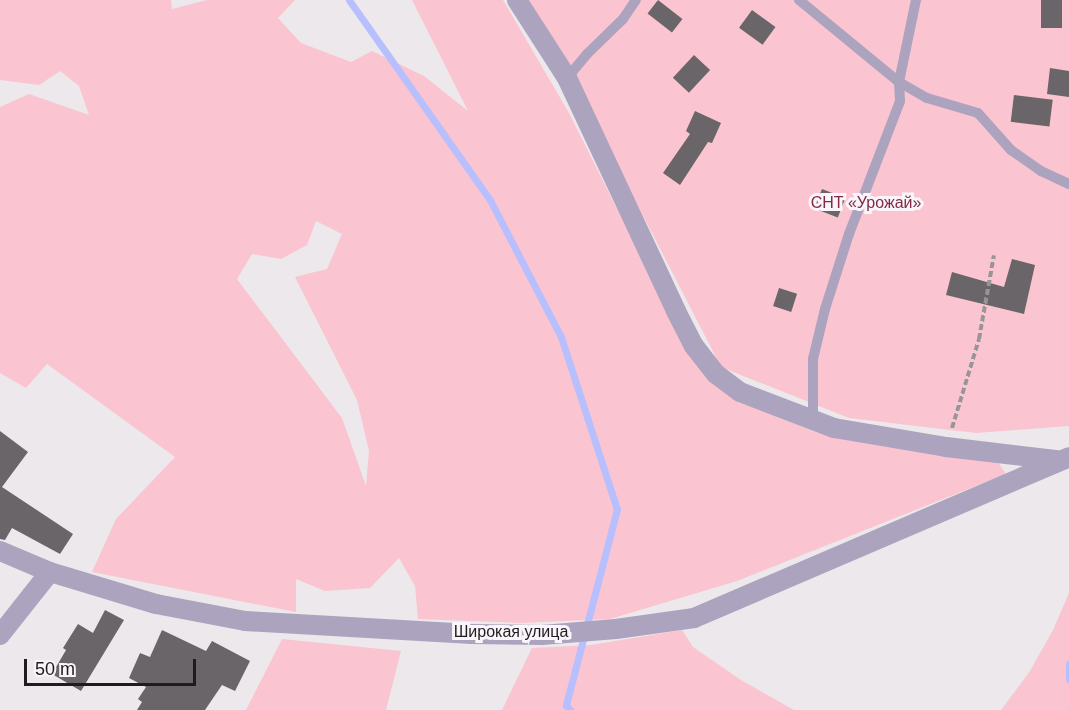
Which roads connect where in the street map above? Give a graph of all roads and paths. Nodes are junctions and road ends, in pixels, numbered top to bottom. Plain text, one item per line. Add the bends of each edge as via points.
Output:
1 (518, 0) edge
2 (636, 0) edge
3 (799, 0) edge
4 (916, 0) edge
5 (567, 78) junction
6 (899, 82) junction
7 (1069, 184) edge
8 (994, 255) dead end
9 (813, 420) junction
10 (946, 447) junction
11 (1063, 459) edge
12 (0, 550) edge
13 (50, 572) junction
14 (0, 635) edge

1 - 5 street
2 - 5 lane via 623,20
3 - 6 lane
4 - 6 lane
5 - 9 street via 694,346 716,374 740,392
6 - 7 lane via 927,98 978,114 1011,150
6 - 9 lane via 900,101 825,309 813,359
8 - 10 path via 980,339
9 - 10 street via 834,428
10 - 11 street
11 - 13 street, Широкая улица via 694,618 616,629 542,635 472,634 245,621 156,604
12 - 13 street, Широкая улица
13 - 14 street

